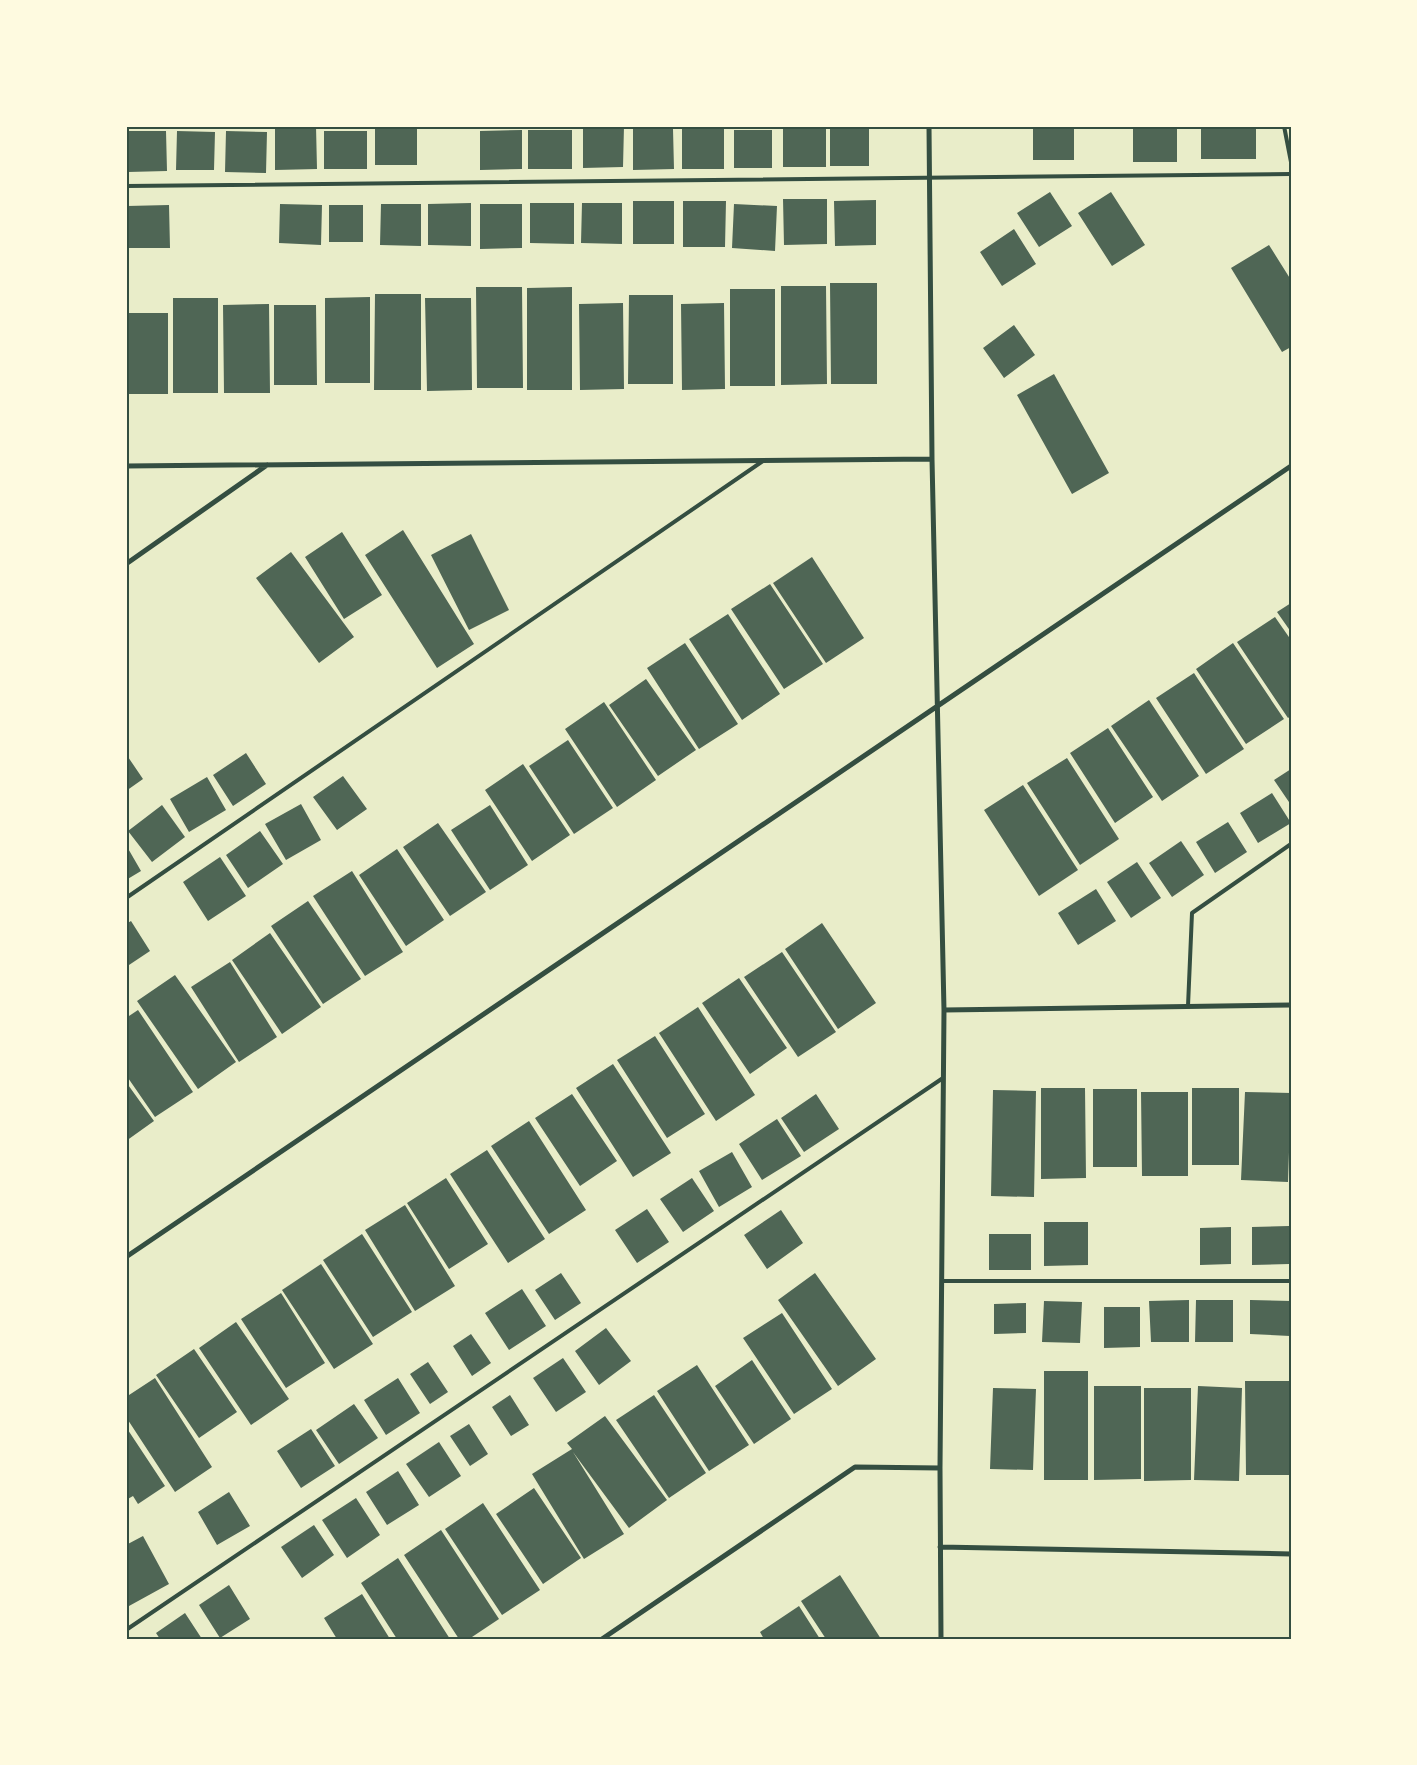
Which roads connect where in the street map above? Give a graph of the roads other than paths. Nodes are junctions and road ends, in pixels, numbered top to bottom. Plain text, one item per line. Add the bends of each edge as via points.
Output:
1 (928, 126) edge
2 (1284, 126) edge
3 (1291, 162) edge
4 (1291, 174) edge
5 (929, 179) junction
6 (126, 186) edge
7 (932, 459) junction
8 (765, 460) junction
9 (268, 464) junction
10 (126, 466) edge
11 (1291, 466) edge
12 (126, 564) edge
13 (938, 706) junction
14 (1291, 844) edge
15 (126, 898) edge
16 (1291, 1005) edge
17 (1188, 1006) junction
18 (944, 1010) junction
19 (944, 1078) junction
20 (126, 1257) edge
21 (942, 1281) junction
22 (1291, 1281) edge
23 (940, 1468) junction
24 (940, 1547) junction
25 (1291, 1554) edge
26 (126, 1630) edge
27 (602, 1639) edge
28 (941, 1639) edge

1 - 5 street
2 - 3 lane
4 - 5 lane
5 - 6 lane
5 - 7 street
7 - 8 street
7 - 13 street
8 - 9 street
8 - 15 lane
9 - 10 street
9 - 12 street
11 - 13 street
13 - 18 street
13 - 20 street
14 - 17 lane via 1192,914
16 - 17 street
17 - 18 street
18 - 19 street
19 - 21 street
19 - 26 lane
21 - 22 lane
21 - 23 street
23 - 24 street
23 - 27 street via 855,1467
24 - 25 street
24 - 28 street

